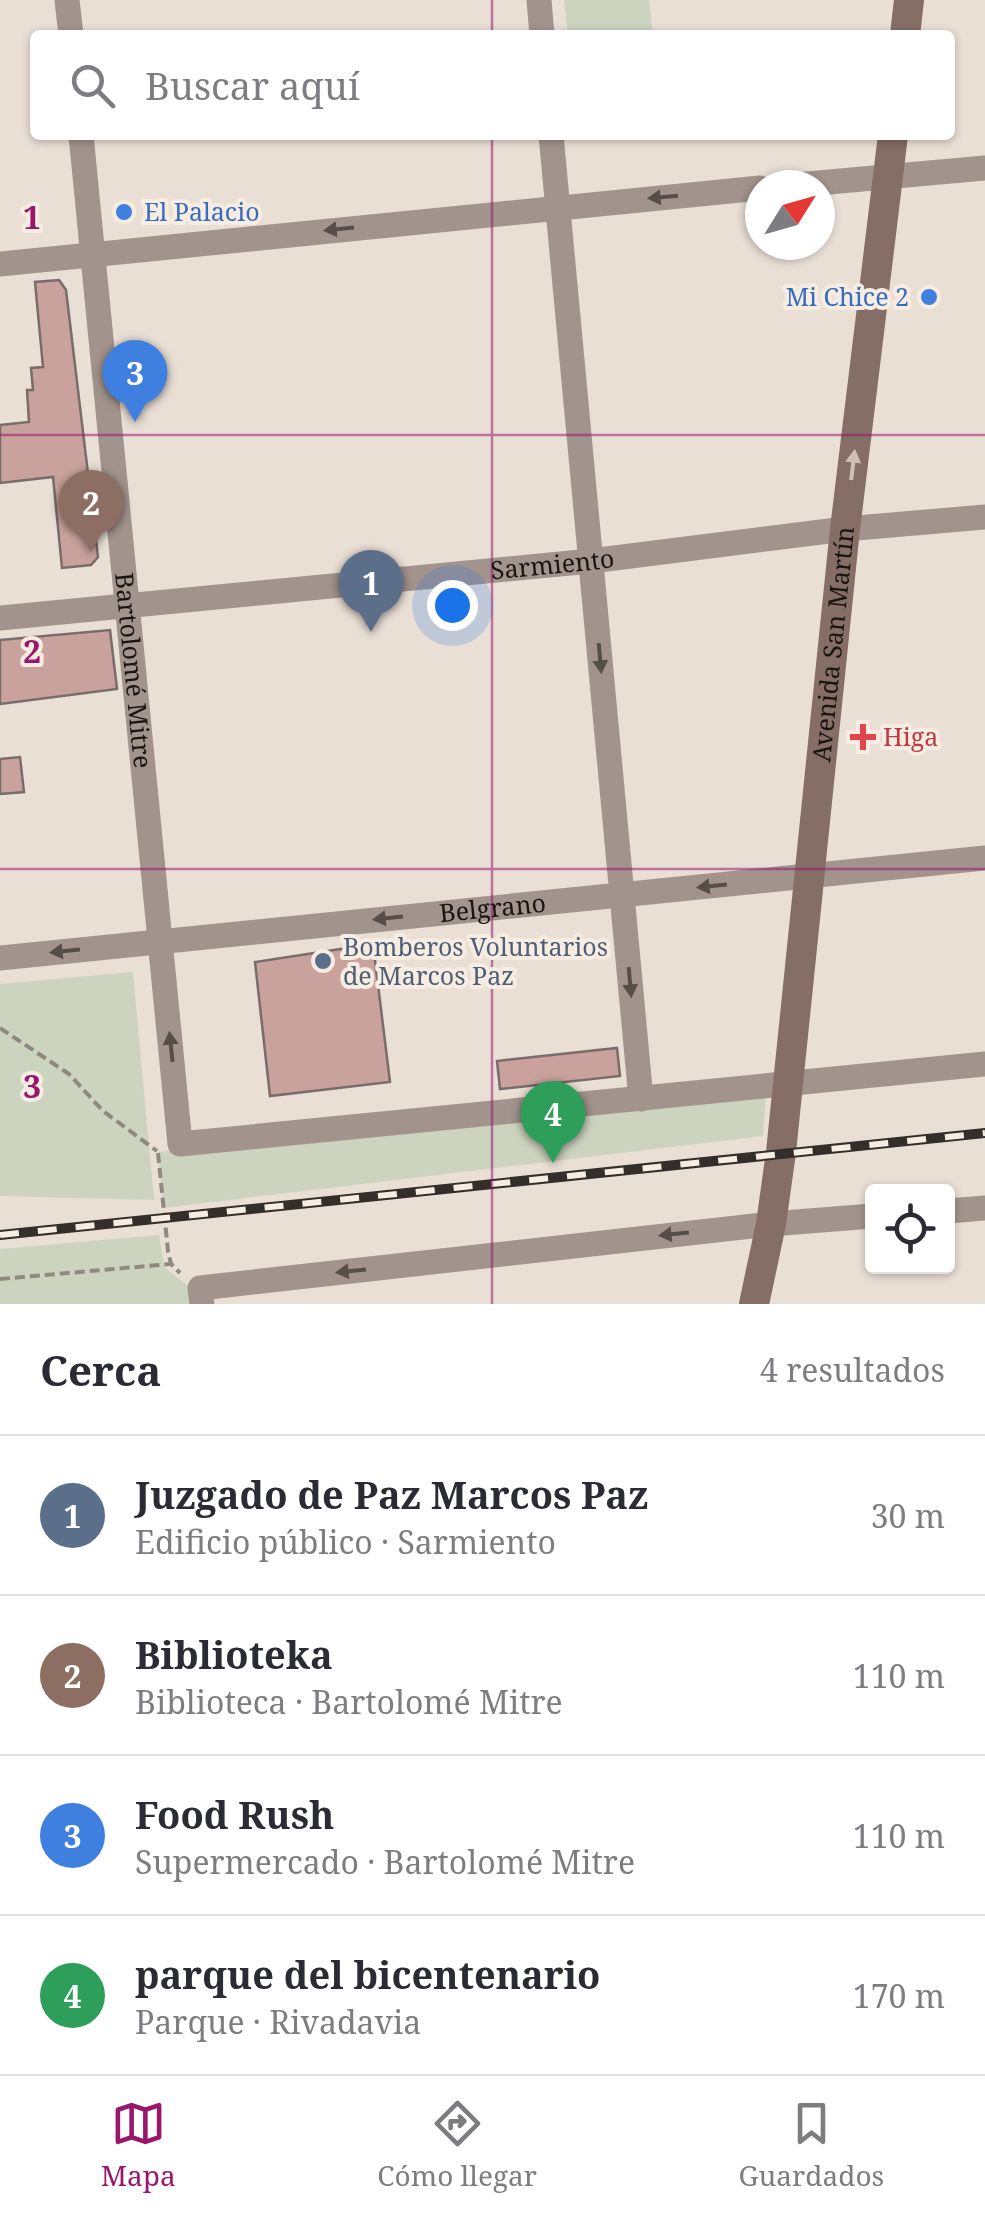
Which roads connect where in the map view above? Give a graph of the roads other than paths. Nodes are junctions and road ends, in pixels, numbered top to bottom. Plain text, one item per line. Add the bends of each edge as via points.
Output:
1 (68, 0) edge
2 (539, 0) edge
3 (909, 0) edge
4 (71, 30) edge
5 (542, 30) edge
6 (906, 30) edge
7 (81, 140) edge
8 (551, 140) edge
9 (892, 140) edge
10 (985, 168) edge
11 (888, 176) junction
12 (835, 181) edge
13 (745, 189) edge
14 (558, 206) junction
15 (92, 254) junction
16 (0, 264) edge
17 (985, 517) edge
18 (845, 529) junction
19 (591, 561) junction
20 (128, 606) junction
21 (0, 618) edge
22 (985, 858) edge
23 (809, 876) junction
24 (622, 895) junction
25 (160, 942) junction
26 (0, 958) edge
27 (985, 1064) edge
28 (787, 1082) junction
29 (641, 1099) junction
30 (985, 1208) edge
31 (955, 1210) edge
32 (865, 1217) edge
33 (771, 1224) junction
34 (201, 1296) edge
35 (754, 1304) edge

1 - 4 street
2 - 5 street
3 - 6 main road
7 - 15 street, Bartolomé Mitre
8 - 14 street
9 - 11 main road, Avenida San Martín
10 - 11 street
11 - 12 street
18 -> 11 main road, Avenida San Martín
13 -> 14 street
14 -> 15 street
14 - 19 street
15 - 16 street
15 - 20 street, Bartolomé Mitre
17 - 18 street, Sarmiento
18 - 19 street, Sarmiento
18 - 23 main road, Avenida San Martín
19 - 20 street, Sarmiento
19 -> 24 street
20 - 21 street, Sarmiento
20 - 25 street, Bartolomé Mitre
22 - 23 street, Belgrano
23 -> 24 street, Belgrano
23 - 28 main road, Avenida San Martín
24 -> 25 street, Belgrano
24 -> 29 street
25 -> 26 street, Belgrano
29 -> 25 street, Bartolomé Mitre via 169,1148
27 - 28 street
28 - 29 street
28 - 33 main road, Avenida San Martín
30 - 31 street
32 - 33 street
33 -> 34 street
33 - 35 main road, Avenida San Martín

